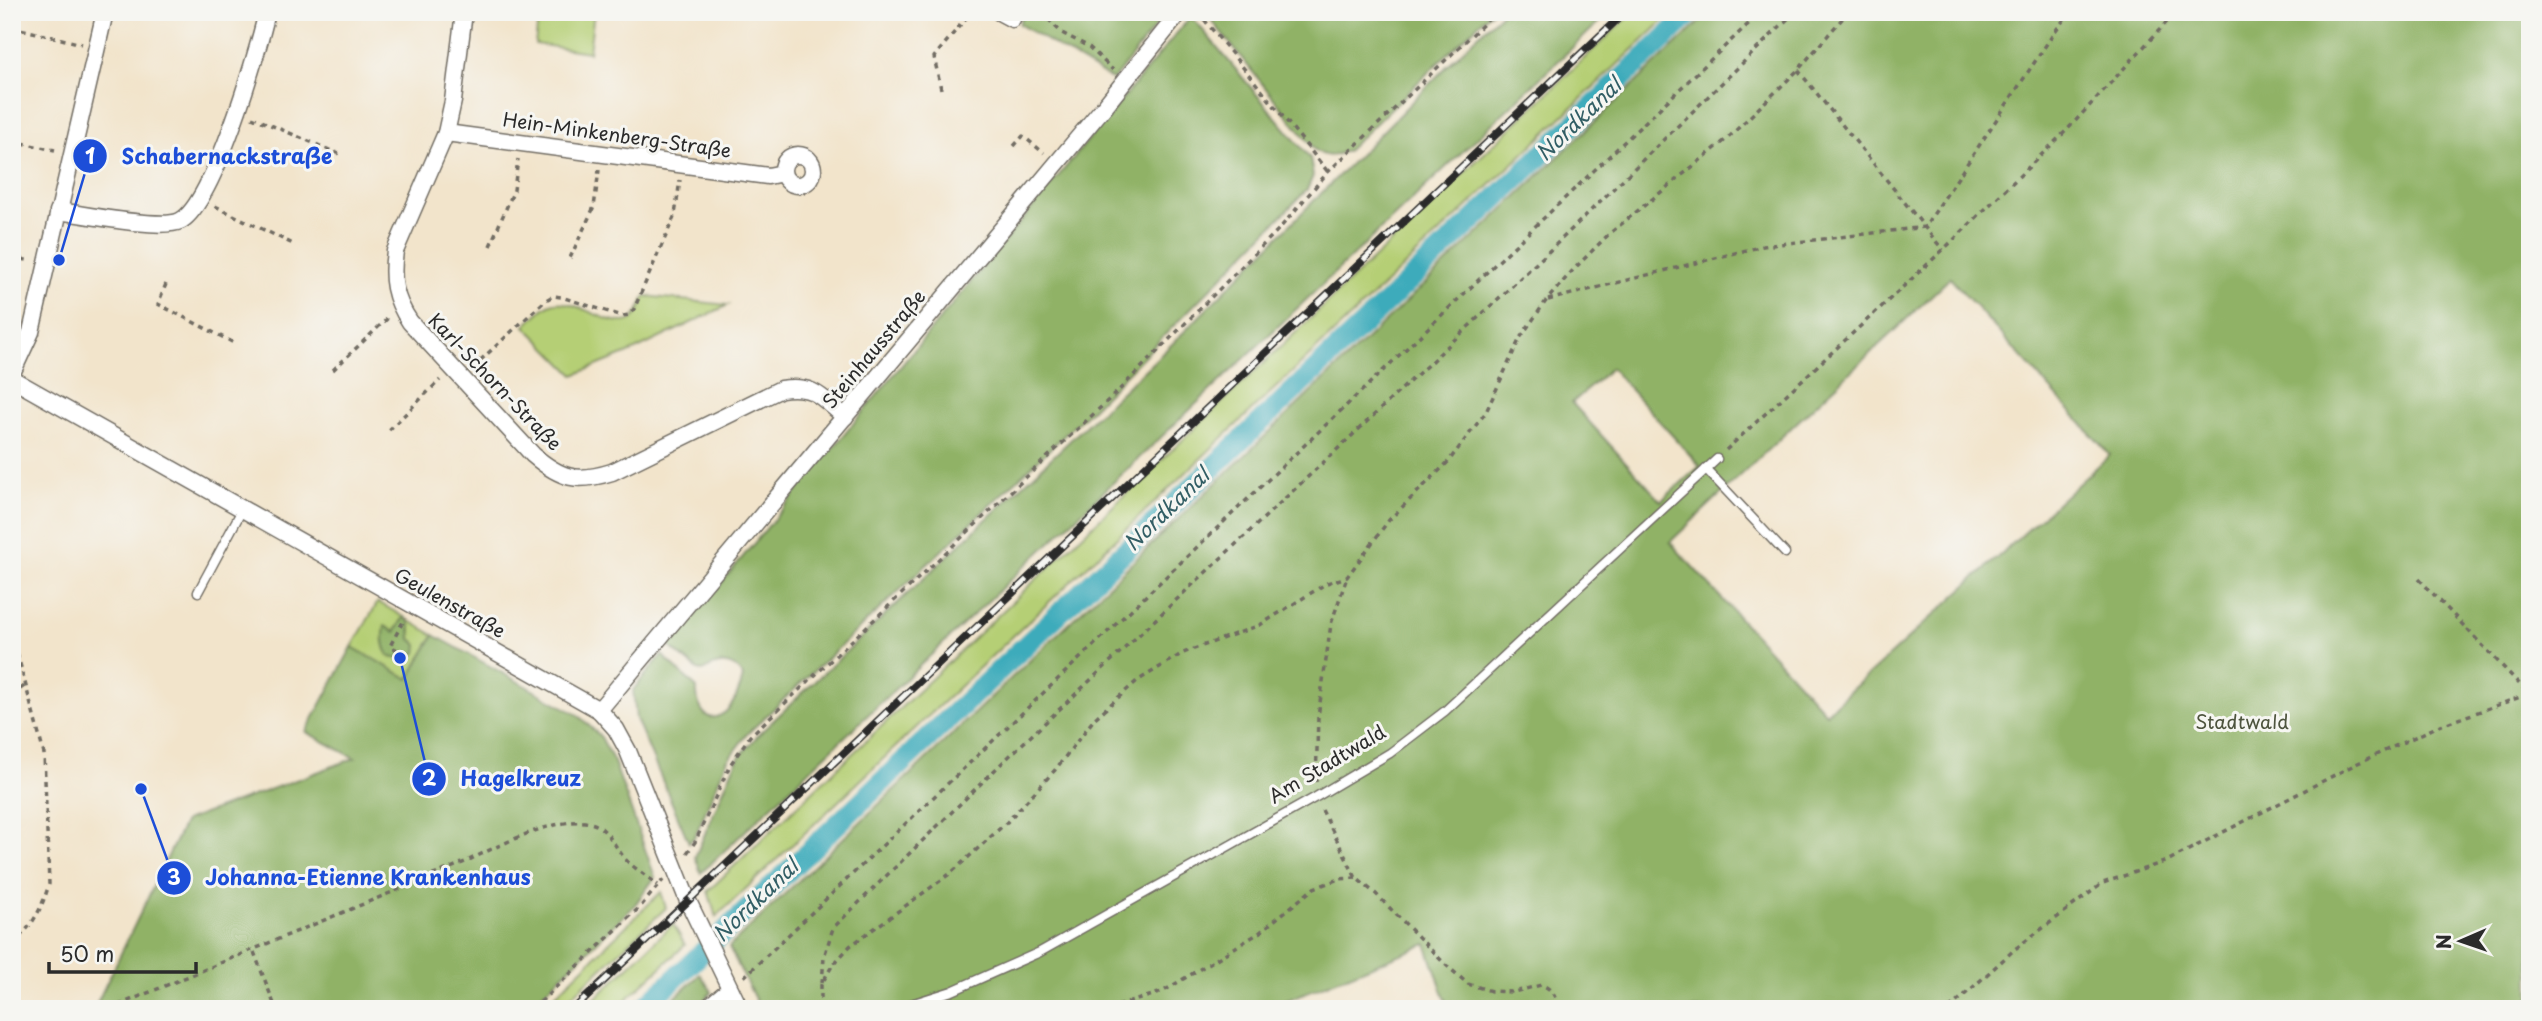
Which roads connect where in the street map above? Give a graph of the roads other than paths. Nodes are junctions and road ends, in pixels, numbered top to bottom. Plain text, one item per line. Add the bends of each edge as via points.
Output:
1 (105, 12) edge
2 (267, 12) edge
3 (464, 12) edge
4 (1180, 12) edge
5 (446, 133) junction
6 (783, 173) dead end
7 (58, 211) junction
8 (12, 373) edge
9 (12, 379) edge
10 (845, 417) junction
11 (1717, 459) road end
12 (1706, 469) junction
13 (242, 510) junction
14 (1785, 553) dead end
15 (198, 592) dead end
16 (598, 710) junction
17 (730, 989) junction
18 (706, 1009) edge
19 (740, 1009) edge
20 (895, 1009) edge

1 - 7 street
2 - 7 street via 237,111 201,198 190,213 170,224
3 - 5 street, Karl-Schorn-Straße
4 - 10 street, Steinhausstraße
5 - 6 street, Hein-Minkenberg-Straße via 768,176
5 - 10 street, Karl-Schorn-Straße via 395,251 394,290 410,322 548,468 581,480 612,472 781,389 799,386 816,393
7 - 8 street via 31,332
9 - 13 street, Geulenstraße
10 - 16 street, Steinhausstraße
11 - 12 lane, Am Stadtwald
12 - 14 lane
12 - 20 lane, Am Stadtwald via 1445,711 1390,752 1040,951 952,992
13 - 15 lane
13 - 16 street, Geulenstraße
16 - 17 street, Geulenstraße via 628,751 674,869
17 - 18 street
17 - 19 street, Geulenstraße

